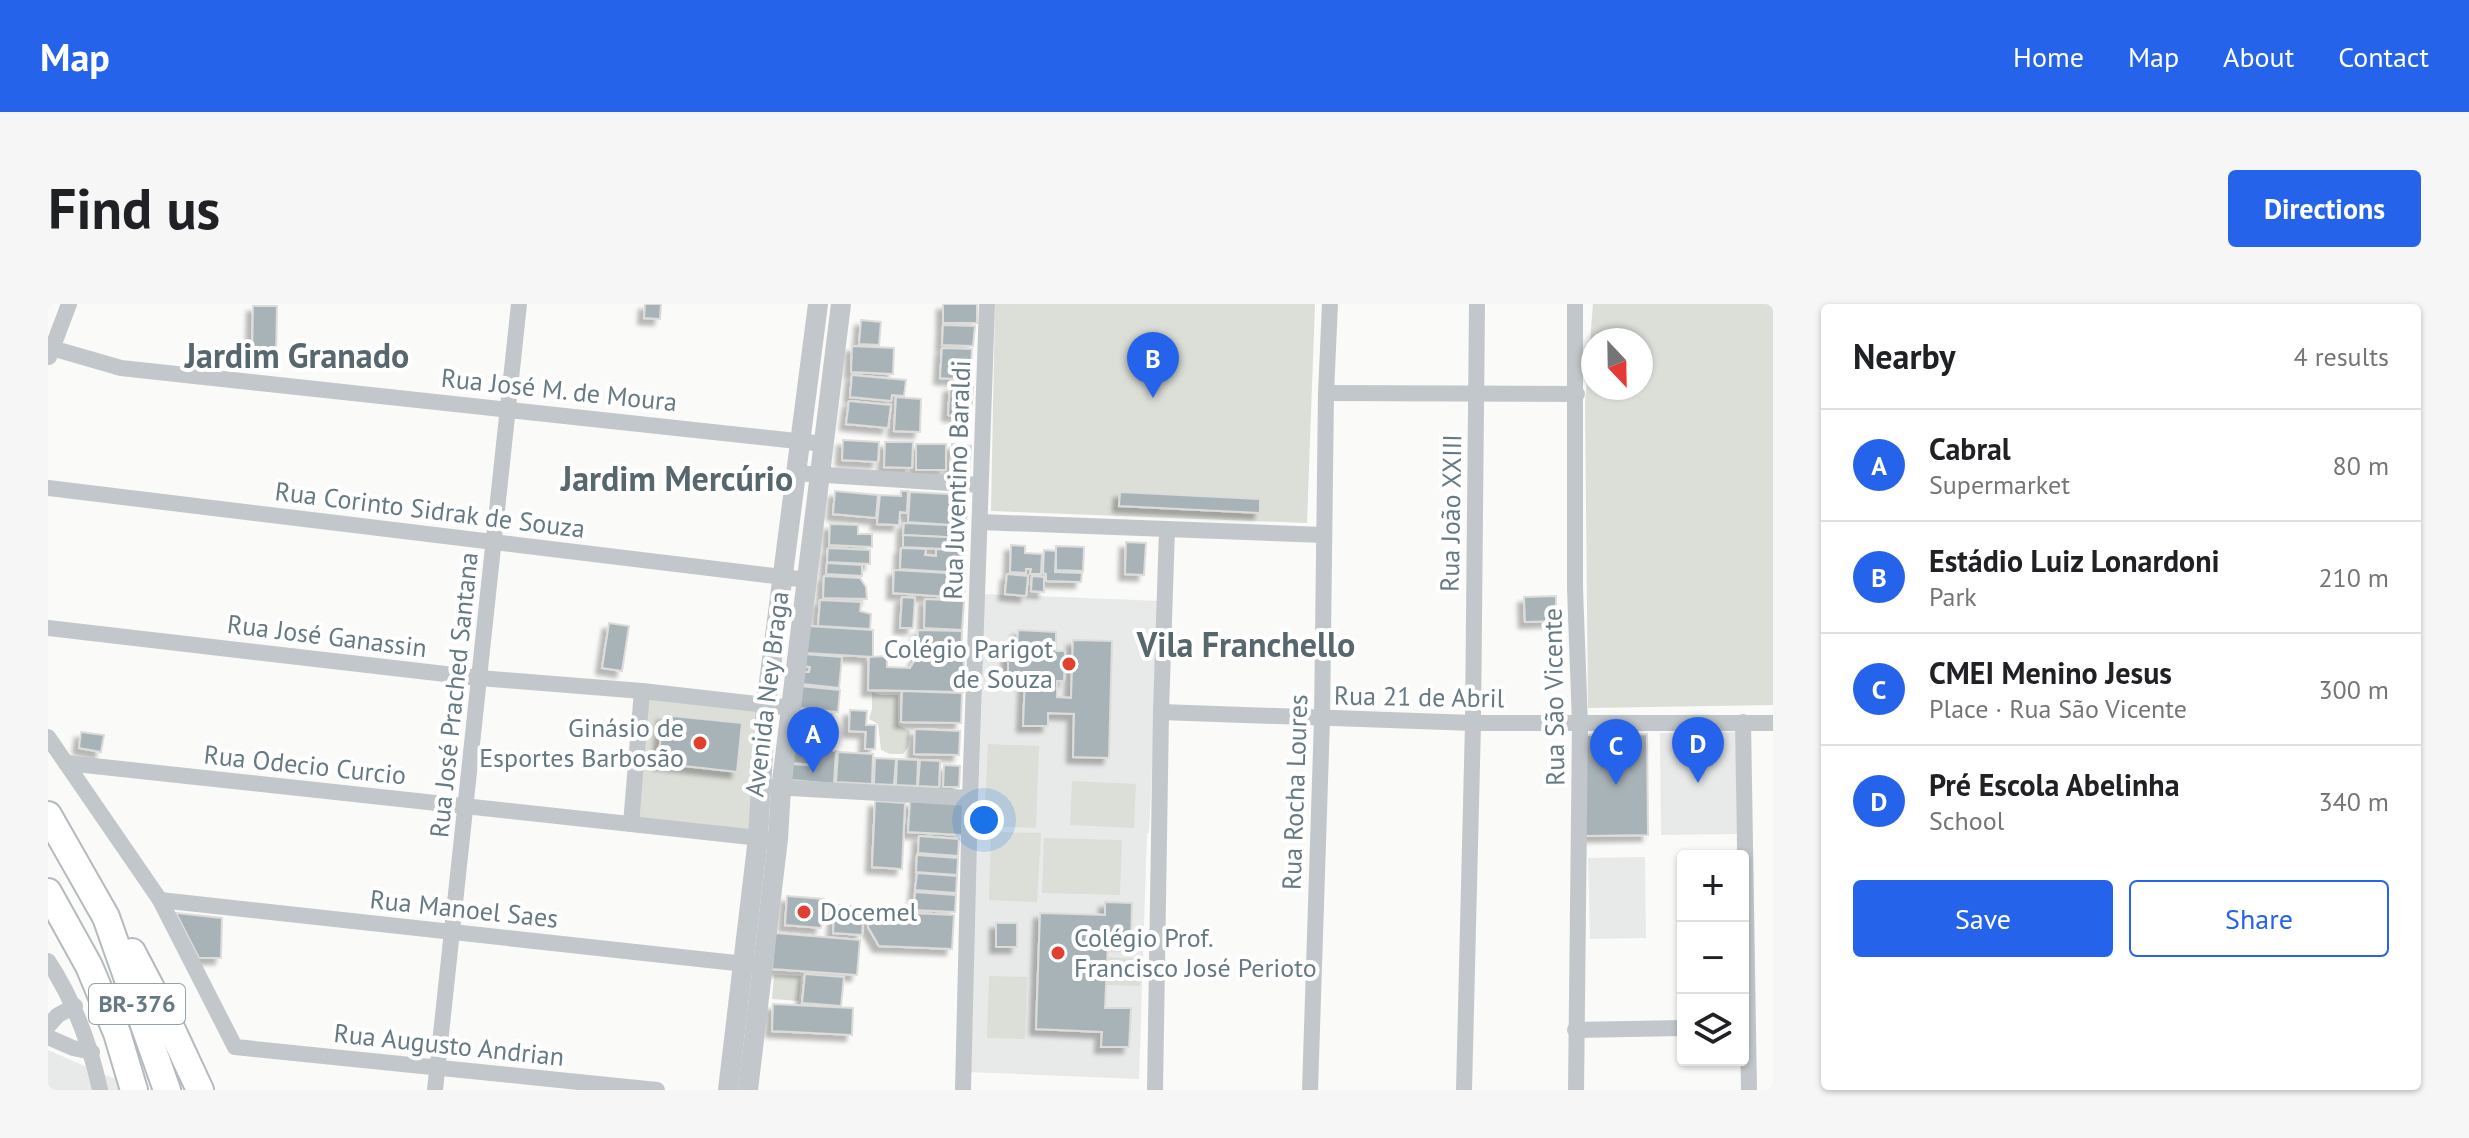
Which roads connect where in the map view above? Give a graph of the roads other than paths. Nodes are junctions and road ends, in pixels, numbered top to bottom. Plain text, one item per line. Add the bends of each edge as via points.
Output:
1 (69, 304) edge
2 (519, 304) edge
3 (818, 304) edge
4 (841, 304) edge
5 (987, 304) edge
6 (1330, 304) edge
7 (1477, 304) edge
8 (1575, 304) edge
9 (49, 351) edge
10 (1326, 393) junction
11 (1477, 394) junction
12 (1577, 394) junction
13 (509, 408) junction
14 (799, 441) junction
15 (824, 444) junction
16 (795, 473) junction
17 (820, 475) junction
18 (980, 485) junction
19 (48, 488) edge
20 (980, 522) junction
21 (1167, 529) junction
22 (1324, 535) junction
23 (495, 542) junction
24 (782, 577) junction
25 (807, 580) junction
26 (48, 628) edge
27 (480, 678) junction
28 (642, 691) junction
29 (766, 705) junction
30 (793, 708) junction
31 (1161, 712) junction
32 (1322, 719) junction
33 (1743, 722) junction
34 (1473, 723) junction
35 (1773, 723) edge
36 (1580, 724) junction
37 (48, 737) edge
38 (66, 763) junction
39 (771, 787) junction
40 (970, 798) junction
41 (466, 806) junction
42 (48, 815) edge
43 (631, 824) junction
44 (768, 839) junction
45 (48, 892) edge
46 (160, 900) junction
47 (106, 917) junction
48 (453, 932) junction
49 (48, 961) edge
50 (742, 965) junction
51 (764, 965) junction
52 (1745, 994) edge
53 (75, 1006) junction
54 (48, 1026) edge
55 (1677, 1028) edge
56 (1575, 1030) junction
57 (117, 1033) junction
58 (48, 1037) edge
59 (92, 1052) junction
60 (1747, 1066) edge
61 (438, 1069) junction
62 (100, 1090) edge
63 (123, 1090) edge
64 (134, 1090) edge
65 (167, 1090) edge
66 (200, 1090) edge
67 (435, 1090) edge
68 (657, 1090) edge
69 (728, 1090) edge
70 (748, 1090) edge
71 (963, 1090) edge
72 (1155, 1090) edge
73 (1310, 1090) edge
74 (1464, 1090) edge
75 (1576, 1090) edge
76 (1749, 1090) edge

1 - 9 street
2 - 13 street, Rua José Prached Santana
3 - 14 street, Avenida Ney Braga
4 - 15 street, Avenida Ney Braga
5 - 18 street, Rua Juventino Baraldi
6 - 10 street, Rua Rocha Loures
7 - 11 street, Rua João XXIII
8 - 12 street, Rua São Vicente
9 - 13 street, Rua José M. de Moura via 121,368
10 - 11 street
10 - 22 street, Rua Rocha Loures
11 - 12 street
11 - 34 street, Rua João XXIII
12 - 36 street, Rua São Vicente
13 - 14 street, Rua José M. de Moura
13 - 23 street, Rua José Prached Santana
14 - 15 street, Rua José M. de Moura
14 - 16 street, Avenida Ney Braga
15 - 17 street, Avenida Ney Braga
16 - 17 street
16 - 24 street, Avenida Ney Braga
17 - 18 street
17 - 25 street, Avenida Ney Braga
18 - 20 street, Rua Juventino Baraldi
19 - 23 street, Rua Corinto Sidrak de Souza
20 - 21 street
20 - 40 street, Rua Juventino Baraldi
21 - 22 street
21 - 31 street
22 - 32 street, Rua Rocha Loures
23 - 24 street, Rua Corinto Sidrak de Souza
23 - 27 street, Rua José Prached Santana
24 - 25 street, Rua Corinto Sidrak de Souza
24 - 29 street, Avenida Ney Braga
25 - 30 street, Avenida Ney Braga
26 - 27 street, Rua José Ganassin
27 - 28 street, Rua José Ganassin
27 - 41 street, Rua José Prached Santana
28 - 29 street, Rua José Ganassin
28 - 43 street
29 - 30 street, Rua José Ganassin
29 - 39 street, Avenida Ney Braga
30 - 39 street, Avenida Ney Braga
31 - 32 street, Rua 21 de Abril
31 - 72 street
32 - 34 street, Rua 21 de Abril
32 - 73 street, Rua Rocha Loures
33 - 35 street, Rua 21 de Abril
33 - 36 street, Rua 21 de Abril
33 - 52 street
34 - 36 street, Rua 21 de Abril
34 - 74 street, Rua João XXIII
36 - 56 street, Rua São Vicente
37 - 38 street
38 - 41 street, Rua Odecio Curcio
38 - 46 street
39 - 40 street
39 - 44 street, Avenida Ney Braga
40 - 71 street, Rua Juventino Baraldi
41 - 43 street, Rua Odecio Curcio
41 - 48 street, Rua José Prached Santana
42 - 47 highway, BR-376
43 - 44 street, Rua Odecio Curcio
44 - 50 street, Avenida Ney Braga
44 - 51 street, Avenida Ney Braga
45 - 57 highway, BR-376 via 89,966
46 - 48 street, Rua Manoel Saes
46 - 61 street, Rua Augusto Andrian via 235,1047
47 - 65 highway, BR-376
47 - 66 highway via 136,958
48 - 50 street, Rua Manoel Saes
48 - 61 street, Rua José Prached Santana
49 - 53 street
50 - 51 street, Rua Manoel Saes
50 - 69 street, Avenida Ney Braga
51 - 70 street, Avenida Ney Braga
53 - 54 street
53 - 59 street
55 - 56 street
56 - 75 street, Rua São Vicente
57 - 63 highway
57 - 64 highway, BR-376
58 - 59 street
59 - 62 street
60 - 76 street
61 - 67 street, Rua José Prached Santana
61 - 68 street, Rua Augusto Andrian

